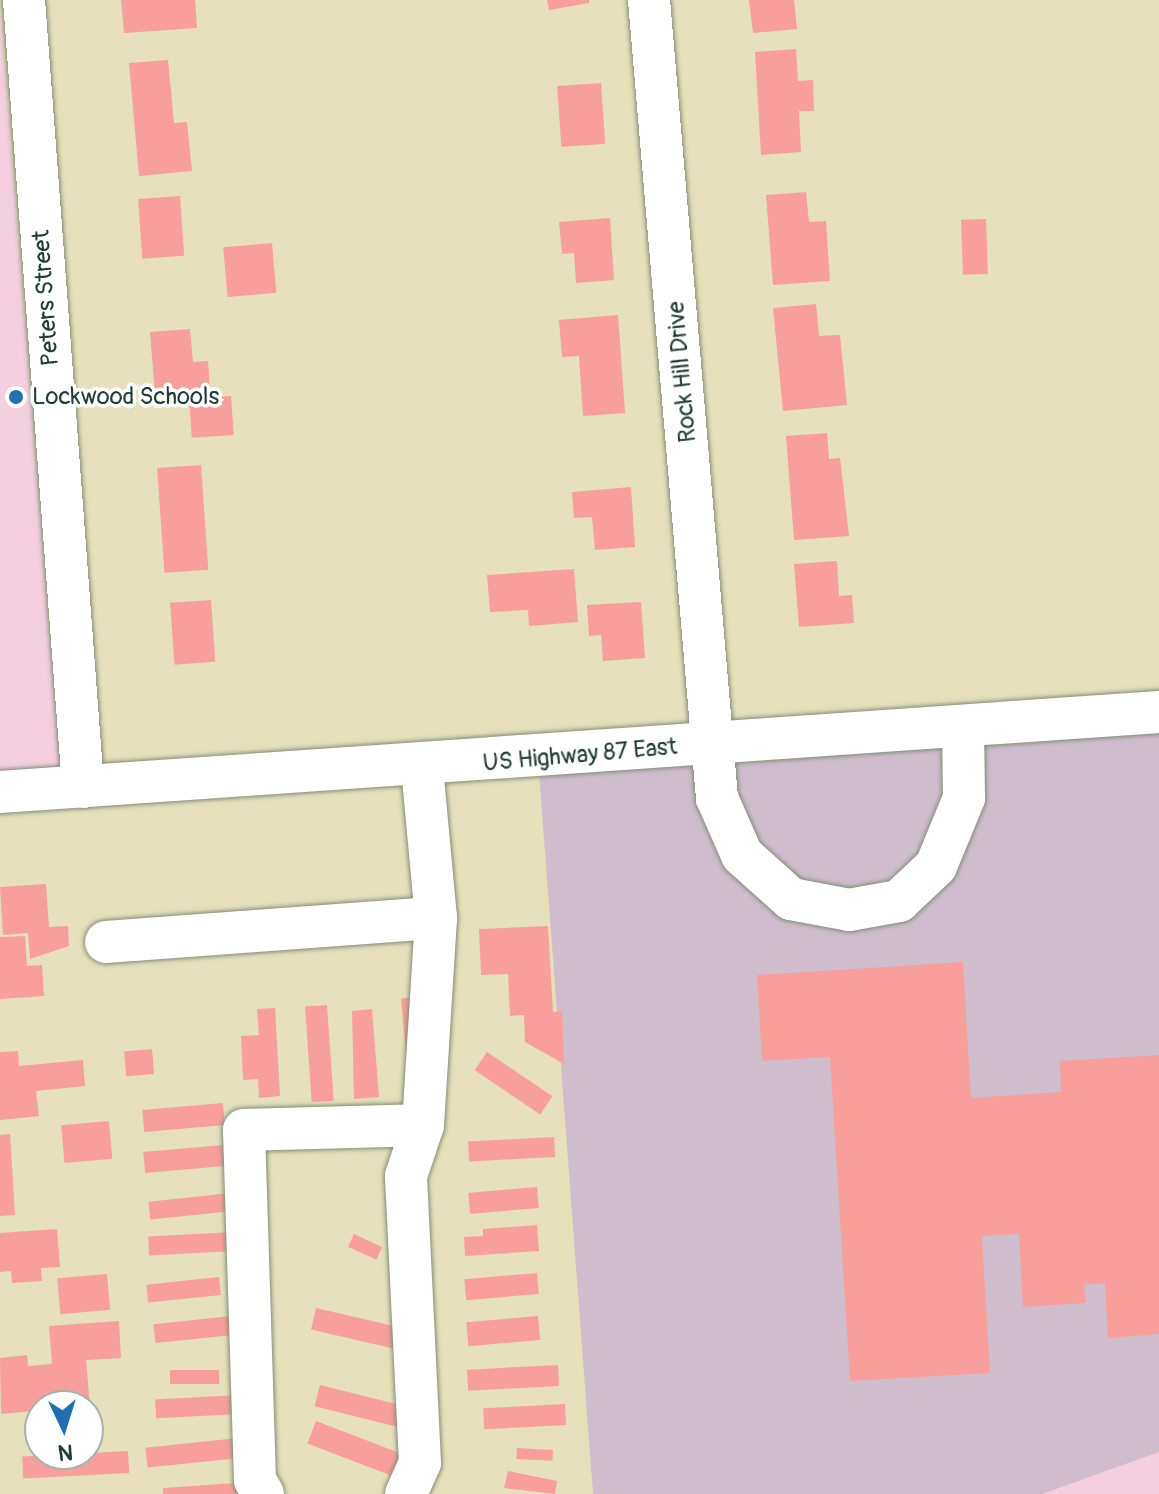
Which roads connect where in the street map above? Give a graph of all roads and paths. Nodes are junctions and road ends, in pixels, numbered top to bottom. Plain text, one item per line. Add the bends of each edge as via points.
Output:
1 (649, 0) edge
2 (17, 20) edge
3 (1159, 712) edge
4 (963, 726) junction
5 (715, 744) junction
6 (422, 768) junction
7 (83, 787) junction
8 (0, 792) edge
9 (436, 918) junction
10 (106, 942) dead end
11 (423, 1125) junction
12 (263, 1494) edge
13 (406, 1494) edge

1 - 5 street, Rock Hill Drive
2 - 7 street, Peters Street
3 - 4 street, US Highway 87 East
4 - 5 street, US Highway 87 East
4 - 5 street, Rock Hill Drive via 964,798 936,866 899,901 849,910 791,899 742,855 717,798
5 - 6 street, US Highway 87 East
6 - 7 street, US Highway 87 East
6 - 9 street
7 - 8 street, US Highway 87 East
9 - 10 street
9 - 11 street
11 - 12 street via 244,1130 255,1480
11 - 13 street via 406,1176 420,1463

